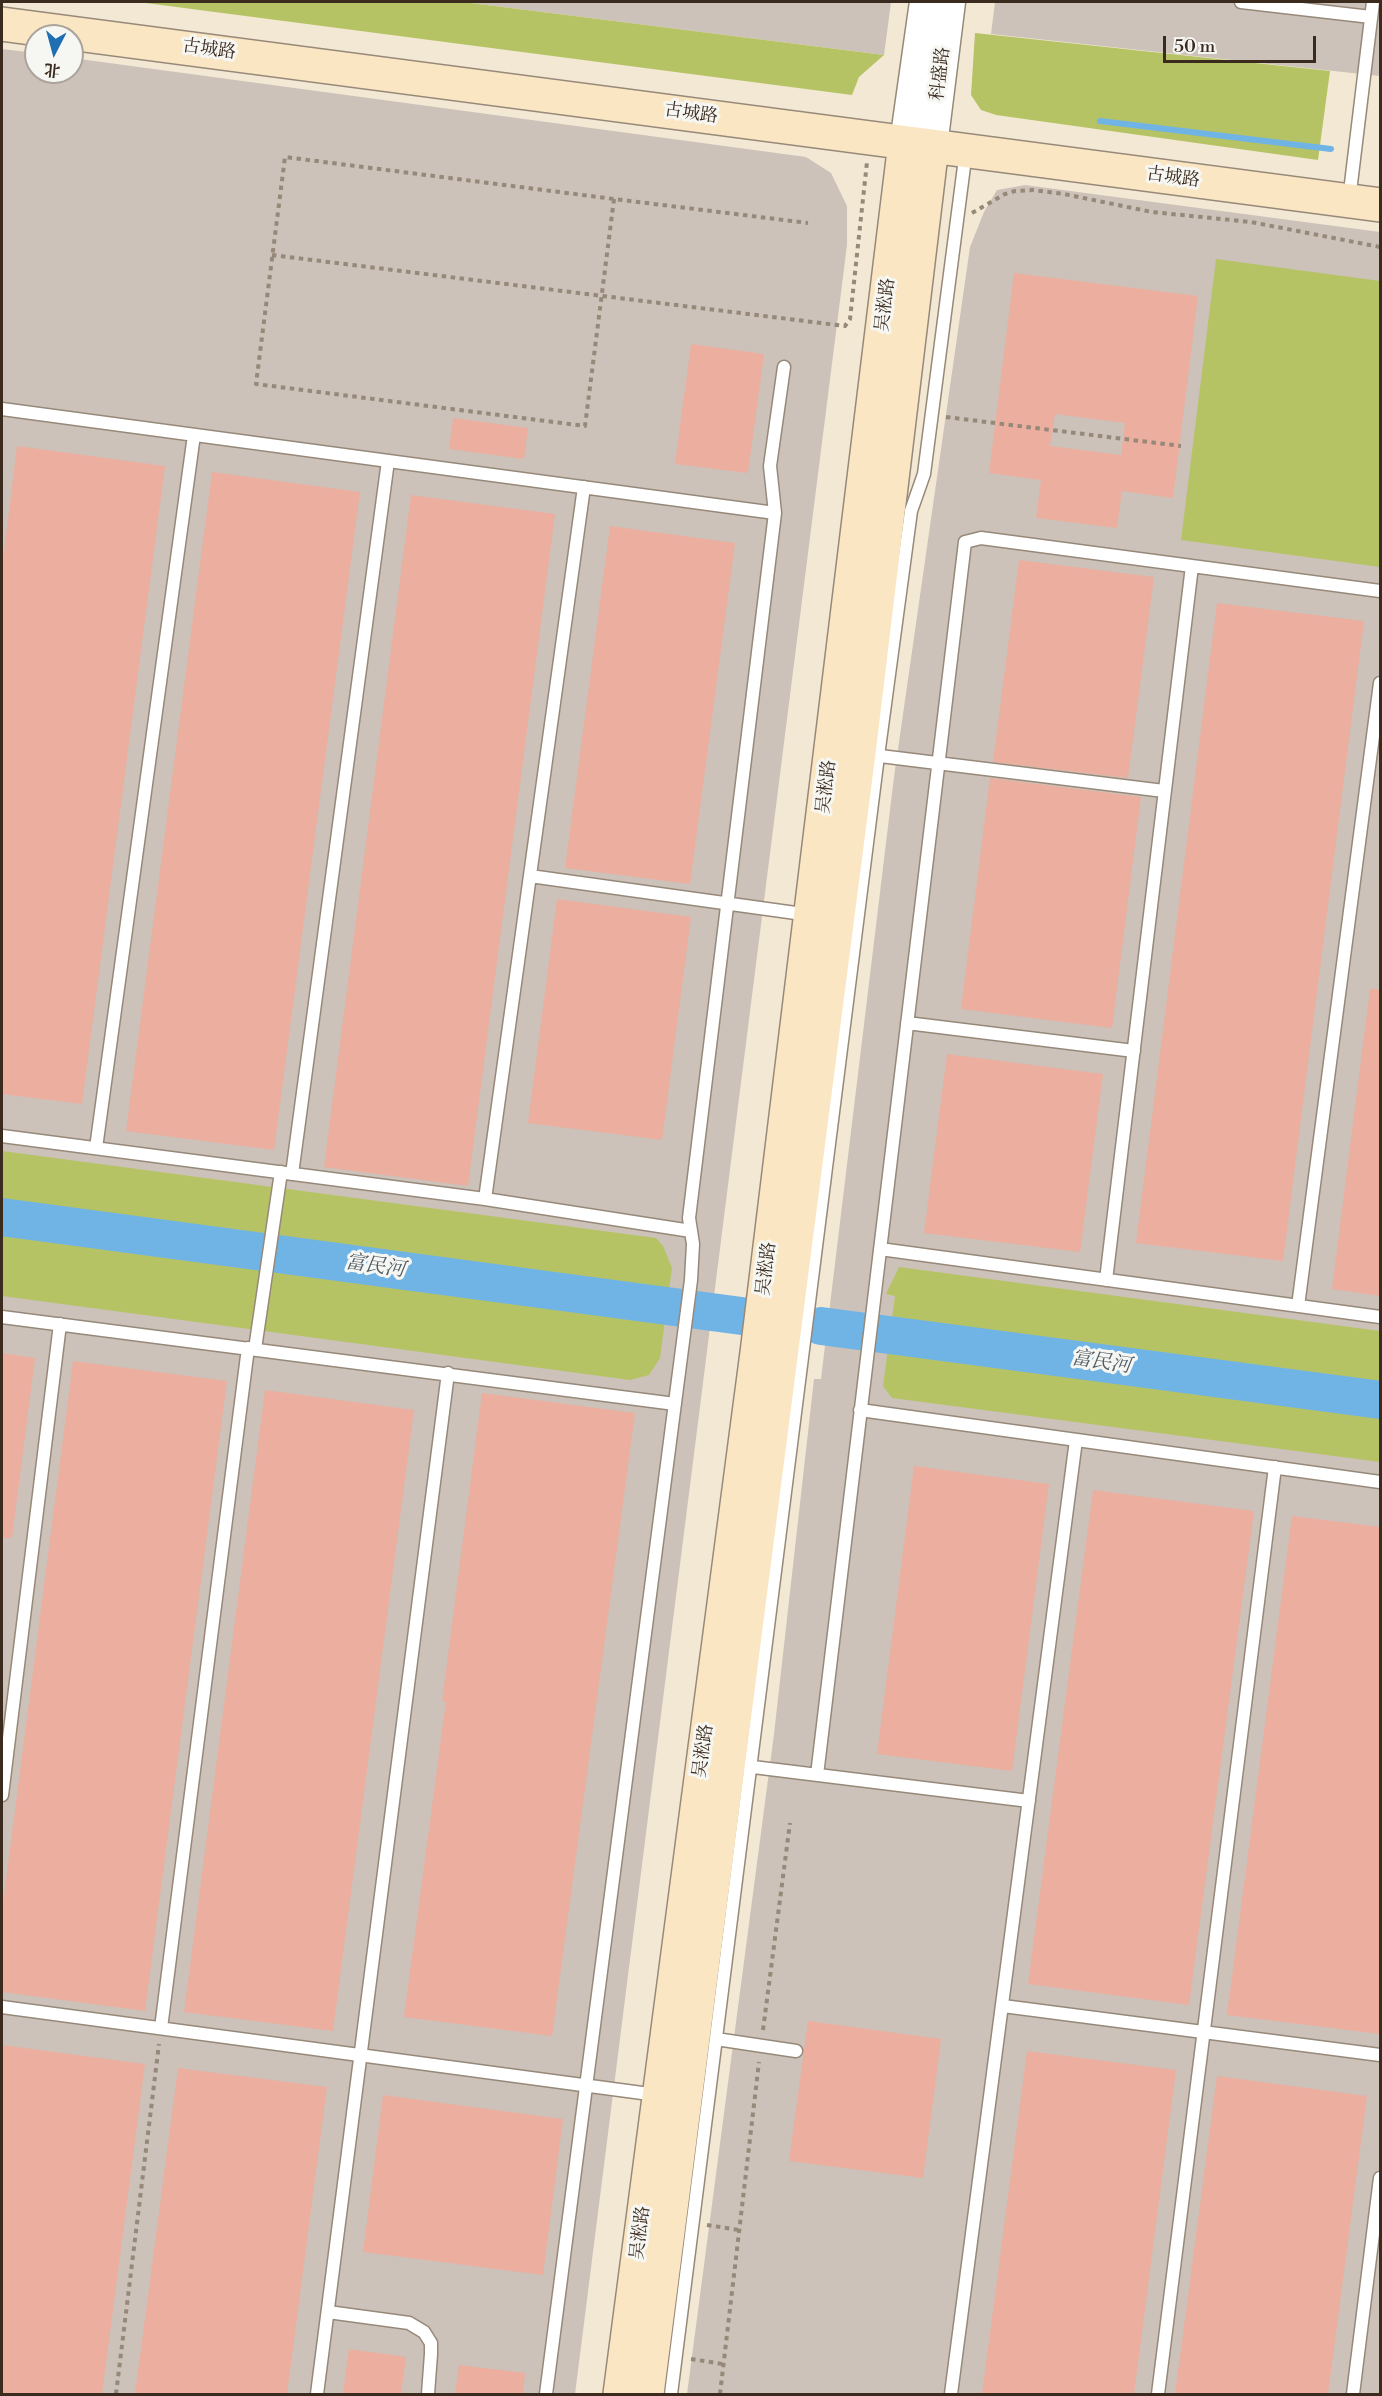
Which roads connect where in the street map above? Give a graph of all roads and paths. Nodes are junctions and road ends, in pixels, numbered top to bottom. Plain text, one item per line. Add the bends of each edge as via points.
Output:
1 (925, 2) edge
2 (950, 2) edge
3 (1241, 2) edge
4 (1373, 2) edge
5 (2, 10) edge
6 (1371, 17) junction
7 (2, 24) edge
8 (870, 137) junction
9 (920, 137) junction
10 (967, 142) junction
11 (1365, 195) edge
12 (614, 199) junction
13 (958, 214) junction
14 (808, 224) dead end
15 (1380, 247) edge
16 (272, 255) junction
17 (603, 296) junction
18 (784, 367) dead end
19 (2, 409) edge
20 (932, 416) junction
21 (194, 435) junction
22 (1181, 446) dead end
23 (388, 461) junction
24 (584, 487) junction
25 (775, 513) junction
26 (1192, 566) junction
27 (1380, 591) edge
28 (1380, 683) edge
29 (852, 752) junction
30 (938, 763) junction
31 (1164, 791) junction
32 (530, 876) junction
33 (727, 903) junction
34 (811, 915) junction
35 (907, 1023) junction
36 (1134, 1051) junction
37 (2, 1136) edge
38 (96, 1148) junction
39 (286, 1173) junction
40 (485, 1199) junction
41 (691, 1231) junction
42 (880, 1249) junction
43 (1106, 1280) junction
44 (1298, 1306) junction
45 (2, 1317) edge
46 (1380, 1317) edge
47 (60, 1324) junction
48 (252, 1348) junction
49 (448, 1373) junction
50 (675, 1404) junction
51 (860, 1410) junction
52 (1076, 1440) junction
53 (1275, 1467) junction
54 (1380, 1482) edge
55 (727, 1764) junction
56 (817, 1774) junction
57 (2, 1795) edge
58 (1029, 1801) junction
59 (790, 1823) dead end
60 (1003, 2006) junction
61 (2, 2007) edge
62 (161, 2028) junction
63 (1204, 2032) junction
64 (716, 2039) junction
65 (761, 2046) junction
66 (796, 2051) dead end
67 (361, 2055) junction
68 (1380, 2055) edge
69 (586, 2085) junction
70 (658, 2095) junction
71 (1380, 2178) edge
72 (692, 2223) junction
73 (739, 2229) junction
74 (328, 2312) junction
75 (676, 2357) junction
76 (723, 2364) junction
77 (116, 2394) edge
78 (317, 2394) edge
79 (428, 2394) edge
80 (546, 2394) edge
81 (620, 2394) edge
82 (646, 2394) edge
83 (671, 2394) edge
84 (720, 2394) edge
85 (951, 2394) edge
86 (1158, 2394) edge
87 (1353, 2394) edge

1 - 9 street, 科盛路
2 - 9 street, 科盛路
3 - 6 lane
4 - 6 lane
5 - 9 main road, 古城路
6 - 11 lane
7 - 8 main road, 古城路
8 - 9 main road, 古城路
8 - 17 path via 850,319 845,326
9 - 10 main road, 古城路
9 - 29 main road, 吴淞路
10 - 11 main road, 古城路
10 - 13 lane
12 - 14 path
12 - 16 path via 285,157
12 - 17 path
13 - 15 path via 977,212 1005,194 1034,190 1152,212 1251,222
13 - 20 lane
16 - 17 path
16 - 17 path via 256,384 504,416 585,426
18 - 25 lane via 770,466
19 - 21 lane
20 - 22 path
20 - 29 lane via 924,474 911,512
21 - 23 lane
21 - 38 lane
23 - 24 lane
23 - 39 lane
24 - 25 lane
24 - 32 lane
25 - 33 lane
26 - 27 lane
26 - 30 lane via 981,538 965,542
26 - 31 lane
28 - 44 lane
29 - 30 lane
29 - 34 main road, 吴淞路
29 - 55 main road, 吴淞路
30 - 31 lane
30 - 35 lane
31 - 36 lane
32 - 33 lane
32 - 40 lane
33 - 34 lane
33 - 41 lane via 689,1218
34 - 55 main road, 吴淞路 via 757,1353
35 - 36 lane
35 - 42 lane
36 - 43 lane
37 - 38 lane
38 - 39 lane
39 - 40 lane
39 - 48 lane via 275,1209
40 - 41 lane
41 - 50 lane via 691,1280
42 - 43 lane
42 - 51 lane
43 - 44 lane
44 - 46 lane
45 - 47 lane
47 - 48 lane
47 - 57 lane
48 - 49 lane
48 - 62 lane
49 - 50 lane
49 - 67 lane
50 - 69 lane
51 - 52 lane
51 - 56 lane
52 - 53 lane
52 - 58 lane
53 - 54 lane
53 - 63 lane
55 - 56 lane
55 - 64 lane
55 - 70 main road, 吴淞路
55 - 82 main road, 吴淞路
56 - 58 lane
58 - 60 lane
59 - 65 path
60 - 63 lane
60 - 85 lane
61 - 62 lane
62 - 67 lane
62 - 77 path
63 - 68 lane
63 - 86 lane
64 - 65 lane
64 - 72 lane
65 - 66 lane
65 - 73 path
67 - 69 lane
67 - 74 lane
69 - 70 lane
69 - 80 lane
70 - 81 main road, 吴淞路
71 - 87 lane
72 - 73 path
72 - 75 lane
73 - 76 path
74 - 78 lane
74 - 79 lane via 409,2323 424,2332 432,2354
75 - 76 path
75 - 83 lane
76 - 84 path

